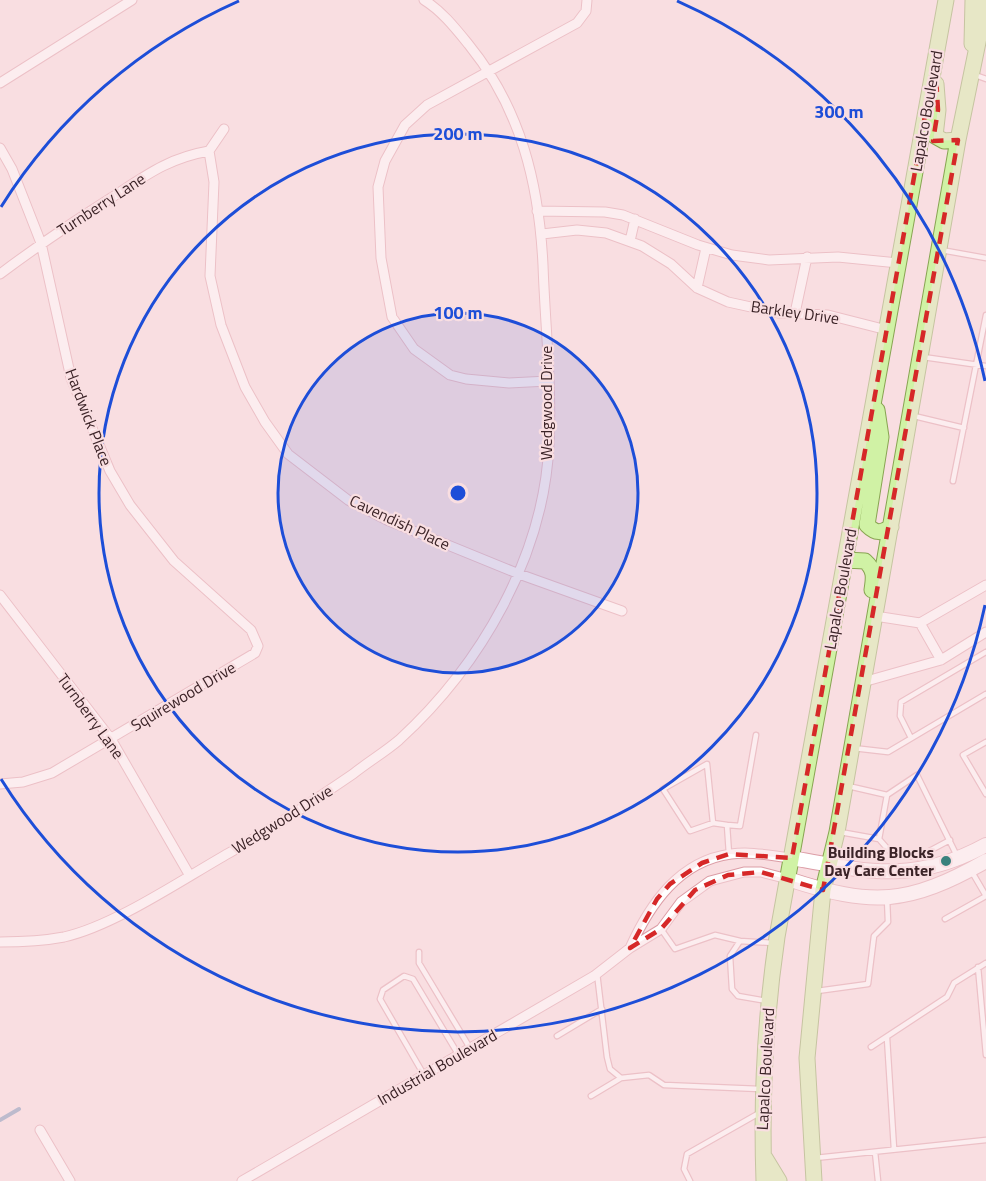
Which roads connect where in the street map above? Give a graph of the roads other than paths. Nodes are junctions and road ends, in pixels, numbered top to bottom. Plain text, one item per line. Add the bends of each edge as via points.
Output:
1 (132, 0) edge
2 (424, 0) edge
3 (587, 0) edge
4 (946, 0) edge
5 (973, 0) edge
6 (986, 3) edge
7 (935, 60) junction
8 (489, 70) junction
9 (979, 76) edge
10 (0, 83) edge
11 (224, 129) dead end
12 (958, 140) junction
13 (0, 148) edge
14 (209, 151) junction
15 (537, 211) junction
16 (635, 219) junction
17 (542, 234) junction
18 (630, 241) junction
19 (42, 243) junction
20 (706, 248) junction
21 (941, 250) junction
22 (807, 257) junction
23 (986, 258) edge
24 (898, 262) junction
25 (0, 274) edge
26 (697, 288) junction
27 (795, 313) junction
28 (986, 315) edge
29 (887, 330) junction
30 (922, 357) junction
31 (976, 364) junction
32 (986, 366) edge
33 (548, 381) junction
34 (875, 395) junction
35 (912, 415) junction
36 (964, 428) junction
37 (953, 481) dead end
38 (891, 527) junction
39 (845, 561) junction
40 (519, 574) junction
41 (986, 585) edge
42 (0, 595) edge
43 (622, 611) dead end
44 (875, 616) junction
45 (920, 623) junction
46 (986, 632) edge
47 (256, 641) joint
48 (986, 652) edge
49 (941, 660) junction
50 (863, 682) junction
51 (986, 693) edge
52 (854, 726) junction
53 (756, 735) dead end
54 (911, 738) junction
55 (111, 740) junction
56 (986, 742) edge
57 (850, 748) junction
58 (0, 784) edge
59 (843, 785) junction
60 (986, 794) edge
61 (887, 795) junction
62 (713, 823) junction
63 (727, 825) junction
64 (837, 832) junction
65 (879, 839) junction
66 (950, 840) junction
67 (986, 845) edge
68 (729, 854) junction
69 (792, 858) junction
70 (959, 858) junction
71 (986, 861) edge
72 (828, 865) junction
73 (971, 869) junction
74 (190, 876) junction
75 (788, 879) junction
76 (824, 890) junction
77 (986, 896) edge
78 (887, 898) junction
79 (945, 919) dead end
80 (662, 929) junction
81 (740, 941) junction
82 (0, 942) edge
83 (776, 944) junction
84 (630, 948) junction
85 (419, 952) dead end
86 (986, 963) edge
87 (978, 967) junction
88 (597, 973) junction
89 (811, 992) junction
90 (768, 1001) junction
91 (602, 1009) junction
92 (557, 1036) dead end
93 (887, 1038) junction
94 (871, 1047) dead end
95 (470, 1048) junction
96 (459, 1054) junction
97 (986, 1055) edge
98 (424, 1075) junction
99 (621, 1078) junction
100 (762, 1089) junction
101 (591, 1096) dead end
102 (762, 1111) junction
103 (40, 1130) dead end
104 (986, 1140) edge
105 (894, 1149) junction
106 (875, 1152) junction
107 (763, 1156) junction
108 (812, 1158) junction
109 (70, 1181) edge
110 (242, 1181) edge
111 (690, 1181) edge
112 (764, 1181) edge
113 (779, 1181) edge
114 (814, 1181) edge
115 (878, 1181) edge

1 - 10 street
2 - 8 street, Wedgwood Drive via 458,31
3 - 8 street via 586,11 577,23
4 - 7 main road, Lapalco Boulevard
5 - 9 main road
6 - 9 main road
7 - 12 main road via 935,136 944,141
7 - 24 main road, Lapalco Boulevard
8 - 15 street, Wedgwood Drive via 523,139
8 - 33 street via 427,105 405,125 385,161 378,187 381,258 390,307 392,317 414,349 450,375 509,383
9 - 12 main road
11 - 14 street
12 - 21 main road
13 - 19 street, Hardwick Place
14 - 19 street, Turnberry Lane via 183,155 159,166
14 - 40 street, Cavendish Place via 214,182 210,276 225,342 245,387 288,454 348,500
15 - 16 street via 605,212
15 - 17 street, Wedgwood Drive
16 - 18 street
16 - 20 street
17 - 18 street, Barkley Drive via 577,230
17 - 33 street, Wedgwood Drive
18 - 26 street, Barkley Drive via 671,264
19 - 25 street, Turnberry Lane
19 - 47 street, Hardwick Place via 71,378 110,471 130,505 174,561 251,630
20 - 22 street via 769,260
20 - 26 street
21 - 23 lane
21 - 30 main road
22 - 24 street
22 - 27 street
24 - 29 main road, Lapalco Boulevard
26 - 27 street, Barkley Drive via 728,302
27 - 29 street, Barkley Drive via 828,315
28 - 31 lane
29 - 34 main road, Lapalco Boulevard
30 - 31 lane
30 - 35 main road
31 - 32 lane
31 - 36 lane
33 - 40 street, Wedgwood Drive via 549,446 542,495
34 - 38 main road via 881,437 867,525 881,532
34 - 39 main road, Lapalco Boulevard
35 - 36 lane
35 - 38 main road
36 - 37 lane
38 - 44 main road
39 - 52 main road via 865,561 872,567 874,578 854,677
39 - 69 main road, Lapalco Boulevard
40 - 43 street, Cavendish Place
40 - 74 street, Wedgwood Drive via 458,675 398,741 302,810
41 - 45 street
42 - 55 street, Turnberry Lane
44 - 45 street
44 - 50 main road
45 - 49 street
46 - 49 street
47 - 55 street, Squirewood Drive via 255,652
48 - 54 lane via 901,702 900,716
49 - 50 street
50 - 52 main road
51 - 54 lane
52 - 57 main road
53 - 63 lane via 740,826
54 - 57 lane via 882,753
55 - 58 street, Squirewood Drive via 52,773
55 - 74 street, Turnberry Lane
56 - 60 lane via 963,755
57 - 59 main road
59 - 61 lane
59 - 64 main road
61 - 65 lane
61 - 66 lane via 917,775
62 - 62 lane via 690,831 663,789 707,764
62 - 63 lane
63 - 68 lane
64 - 65 lane
64 - 72 main road
65 - 66 lane via 893,855 918,857
66 - 70 lane
67 - 70 street, Industrial Boulevard
68 - 69 street, Industrial Boulevard
68 - 84 street, Industrial Boulevard via 688,870 670,884 642,921
69 - 72 street, Industrial Boulevard
69 - 75 main road, Lapalco Boulevard
70 - 72 street, Industrial Boulevard via 899,873
71 - 73 street, Industrial Boulevard
72 - 76 main road
73 - 77 lane
73 - 78 street, Industrial Boulevard via 929,890
74 - 82 street, Wedgwood Drive via 122,915 66,937
75 - 76 street, Industrial Boulevard
75 - 80 street, Industrial Boulevard via 744,872 710,881 681,902
75 - 83 main road, Lapalco Boulevard
76 - 78 street, Industrial Boulevard
76 - 89 main road
77 - 79 lane
78 - 89 lane via 888,922 874,936 868,984
80 - 81 lane via 675,949 715,935
80 - 84 street, Industrial Boulevard
81 - 83 lane
81 - 90 lane via 730,956 732,989 738,996
83 - 90 main road, Lapalco Boulevard
84 - 88 street, Industrial Boulevard
85 - 95 lane via 419,963
86 - 87 lane
87 - 93 lane via 954,984 948,997
87 - 97 lane
88 - 91 lane
88 - 95 street, Industrial Boulevard
89 - 108 main road via 807,1058
90 - 100 main road, Lapalco Boulevard
91 - 92 lane
91 - 99 lane via 610,1069
93 - 94 lane
93 - 105 lane
95 - 96 street, Industrial Boulevard
96 - 98 street, Industrial Boulevard
96 - 98 lane via 412,978 404,976 382,990 380,999
98 - 110 street, Industrial Boulevard
99 - 100 lane via 649,1075 664,1085
99 - 101 lane
100 - 102 main road, Lapalco Boulevard
102 - 107 main road, Lapalco Boulevard
102 - 111 lane via 687,1154 684,1169
103 - 109 street
104 - 105 lane
105 - 106 lane
106 - 108 lane
106 - 115 lane
107 - 112 main road, Lapalco Boulevard
107 - 113 main road
108 - 114 main road

